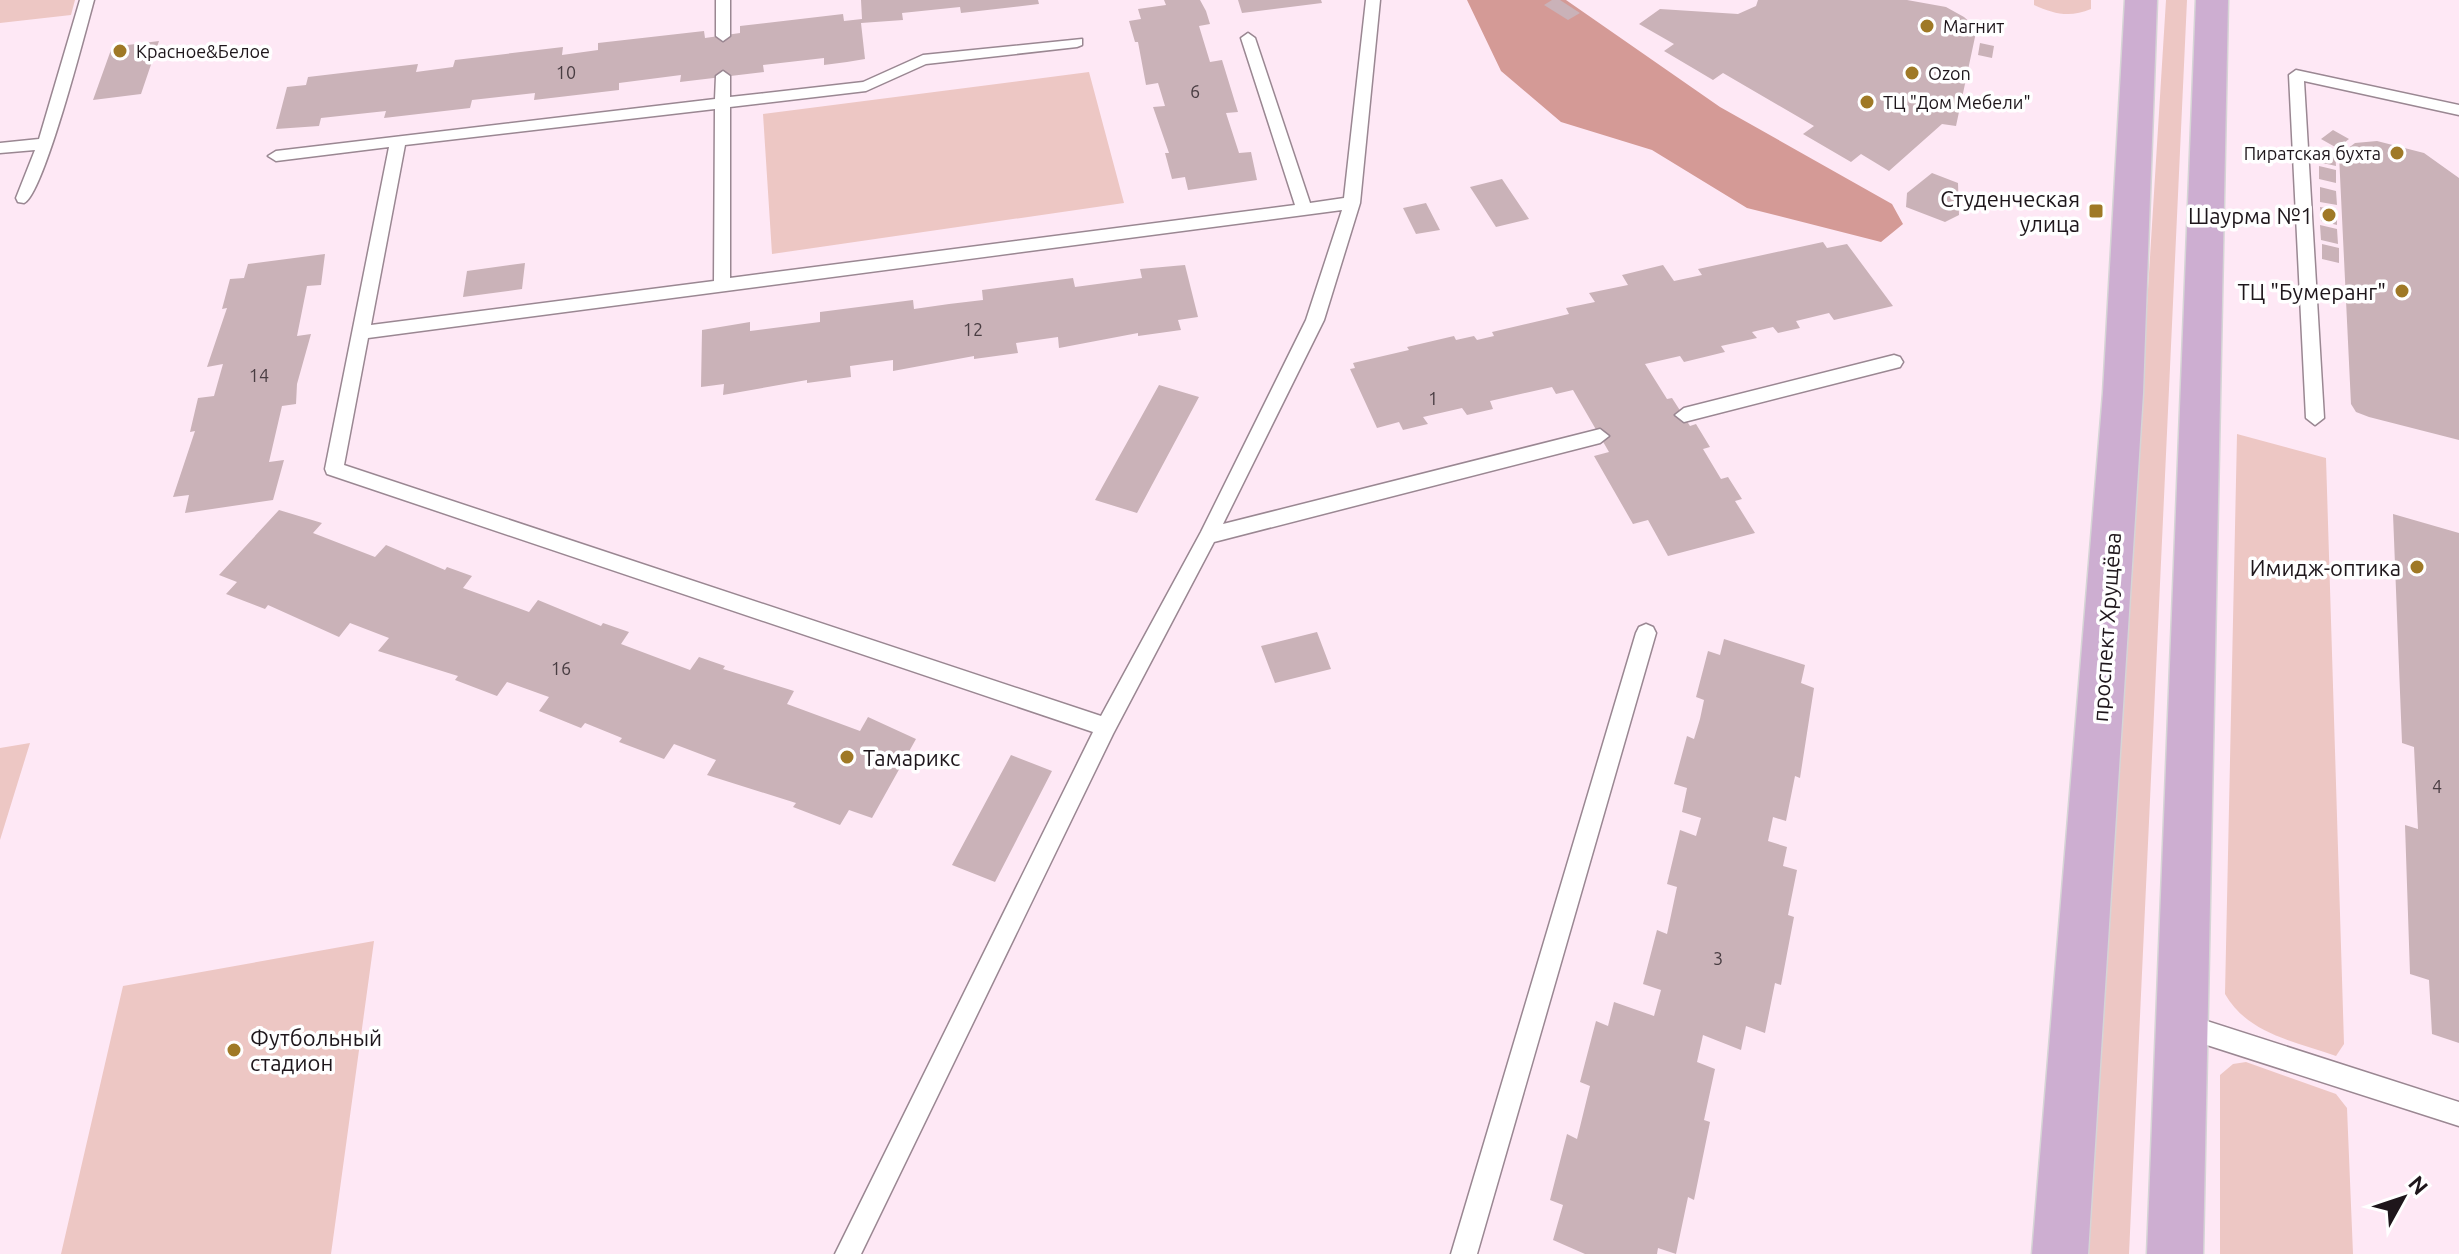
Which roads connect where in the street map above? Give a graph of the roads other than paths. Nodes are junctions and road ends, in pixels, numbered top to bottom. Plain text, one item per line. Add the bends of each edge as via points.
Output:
1 (87, 0) edge
2 (723, 0) edge
3 (1373, 0) edge
4 (2141, 0) edge
5 (2212, 0) edge
6 (723, 36) dead end
7 (1248, 38) dead end
8 (1077, 42) dead end
9 (723, 76) dead end
10 (723, 103) junction
11 (2459, 110) edge
12 (398, 141) junction
13 (45, 144) junction
14 (0, 148) edge
15 (276, 156) dead end
16 (24, 198) dead end
17 (1352, 203) junction
18 (1304, 209) junction
19 (722, 285) junction
20 (360, 333) junction
21 (1894, 362) dead end
22 (1684, 415) dead end
23 (2315, 418) dead end
24 (1600, 436) dead end
25 (1208, 536) junction
26 (1646, 633) dead end
27 (1106, 727) junction
28 (2182, 1025) junction
29 (2459, 1114) edge
30 (848, 1254) edge
31 (1464, 1254) edge
32 (2060, 1254) edge
33 (2175, 1254) edge

1 - 13 lane
2 - 6 lane
3 - 17 lane
4 - 32 main road, проспект Хрущёва via 2123,393
5 - 28 main road
7 - 18 lane
8 - 10 lane via 923,60 866,86
9 - 10 lane
10 - 12 lane
10 - 19 lane
11 - 23 lane via 2296,75
12 - 15 lane
12 - 20 lane
13 - 14 lane
13 - 16 lane
17 - 18 lane
17 - 25 lane via 1315,320
18 - 19 lane
19 - 20 lane
20 - 27 lane via 334,469
21 - 22 lane
24 - 25 lane
25 - 27 lane
26 - 31 lane
27 - 30 lane
28 - 29 lane
28 - 33 main road

